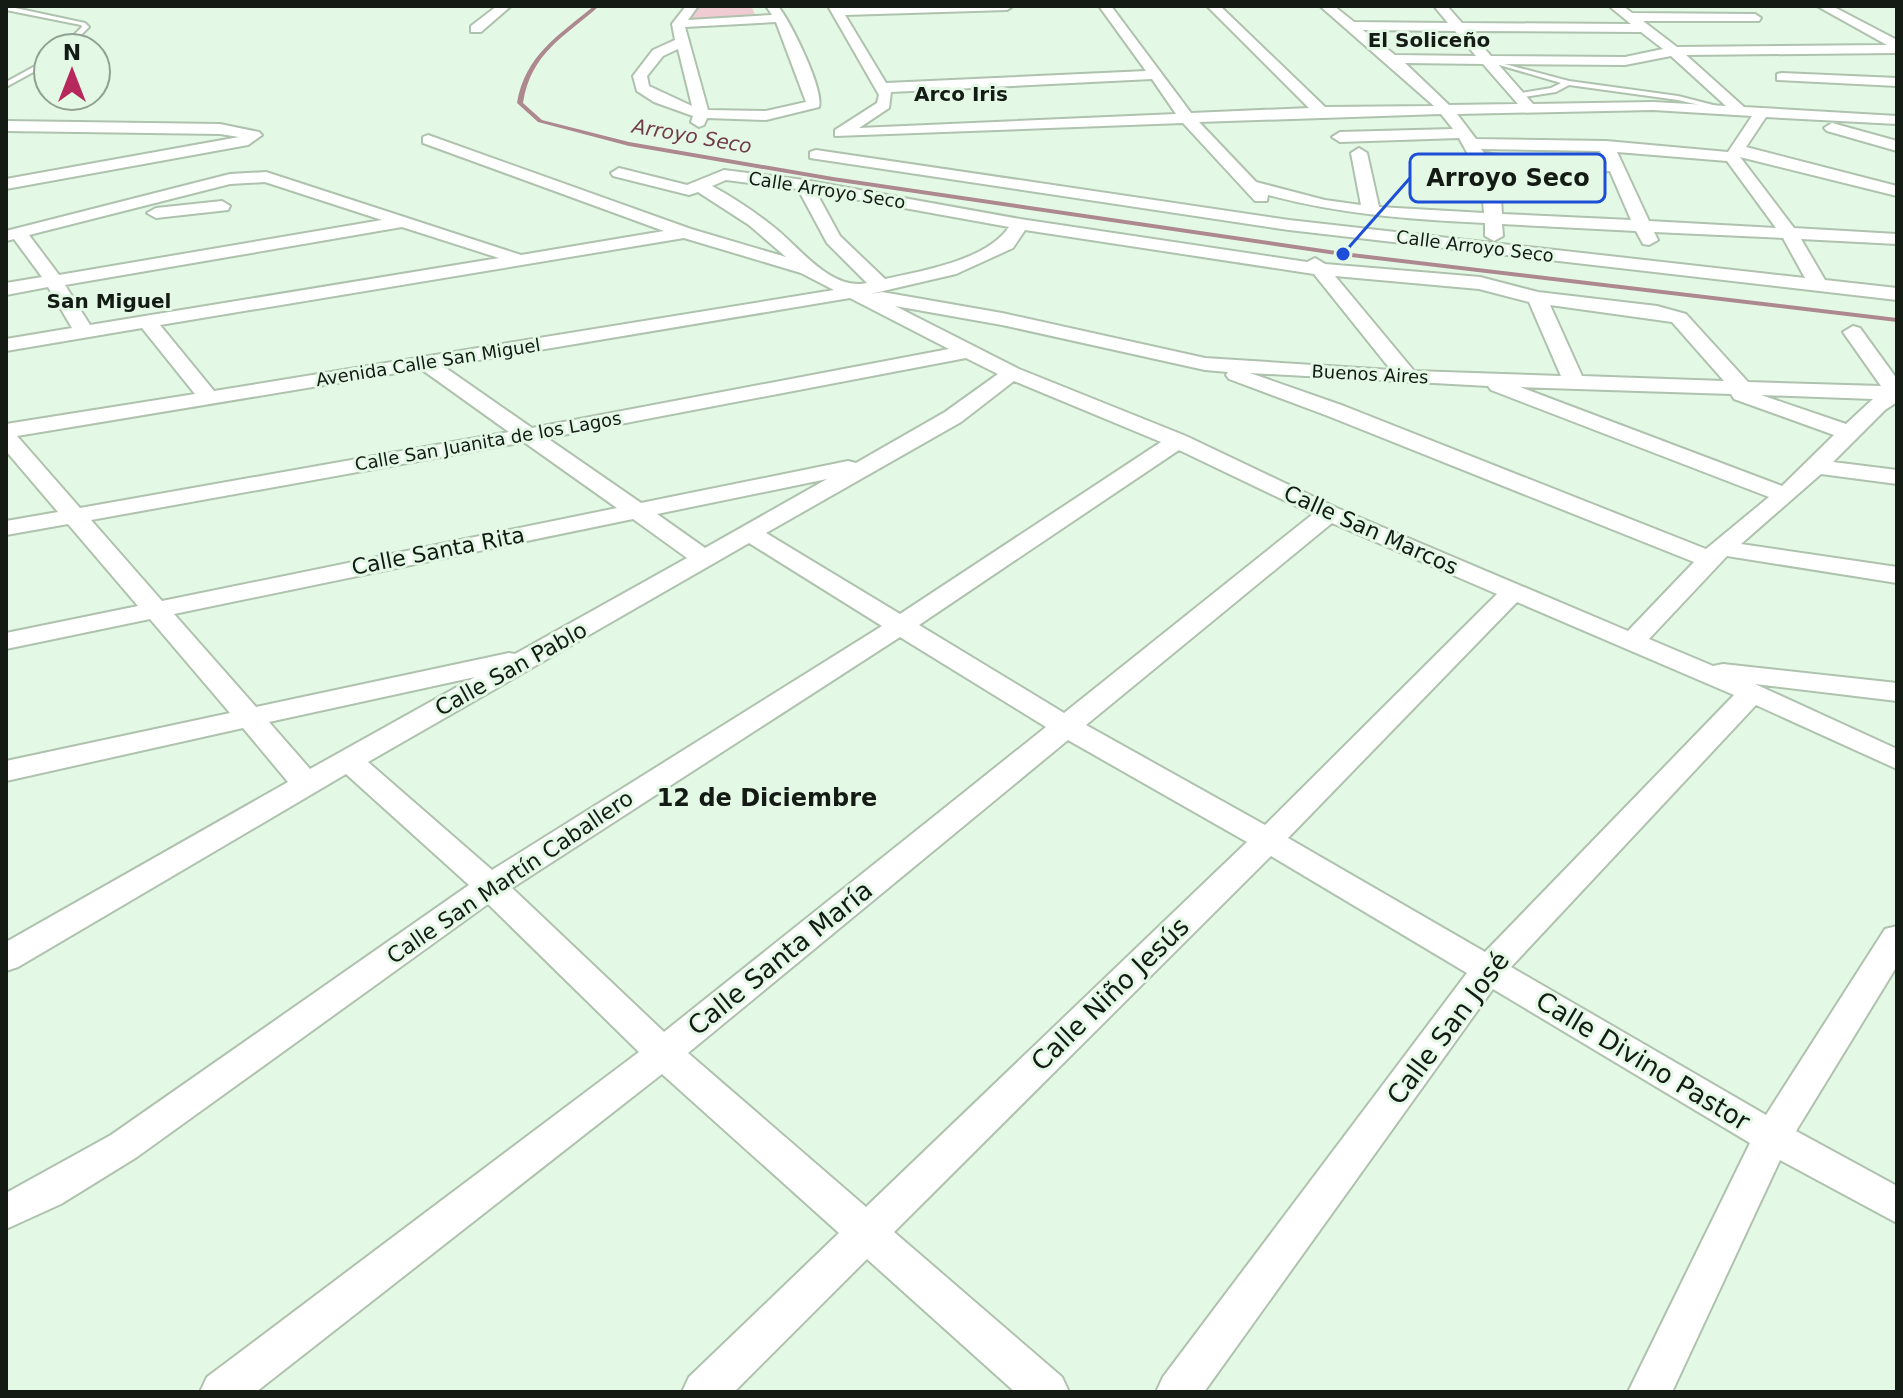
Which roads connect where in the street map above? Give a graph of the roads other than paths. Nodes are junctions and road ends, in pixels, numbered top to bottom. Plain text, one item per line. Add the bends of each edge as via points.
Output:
1 (505, 6) edge
2 (692, 6) edge
3 (1007, 6) edge
4 (1105, 6) edge
5 (1213, 6) edge
6 (1326, 6) edge
7 (1440, 6) edge
8 (1615, 6) edge
9 (1737, 6) edge
10 (1823, 6) edge
11 (6, 8) edge
12 (836, 9) edge
13 (776, 12) edge
14 (1631, 17) junction
15 (678, 24) junction
16 (1349, 26) junction
17 (1456, 26) junction
18 (1767, 26) junction
19 (1644, 28) junction
20 (476, 29) dead end
21 (83, 32) edge
22 (681, 42) junction
23 (1897, 47) edge
24 (1674, 51) junction
25 (1802, 51) junction
26 (1387, 59) junction
27 (1484, 59) junction
28 (32, 70) edge
29 (1153, 75) junction
30 (1782, 77) dead end
31 (1897, 82) edge
32 (1568, 83) junction
33 (6, 85) edge
34 (881, 88) junction
35 (1518, 96) junction
36 (1447, 109) junction
37 (1531, 110) junction
38 (1734, 110) junction
39 (1321, 112) junction
40 (1761, 113) junction
41 (1782, 113) junction
42 (700, 118) junction
43 (1187, 118) junction
44 (1897, 120) edge
45 (6, 126) edge
46 (840, 133) junction
47 (1340, 137) dead end
48 (428, 140) dead end
49 (1472, 144) junction
50 (1606, 146) junction
51 (1897, 146) edge
52 (1359, 153) dead end
53 (1734, 153) junction
54 (1616, 166) junction
55 (6, 171) edge
56 (69, 173) junction
57 (619, 173) dead end
58 (6, 184) edge
59 (804, 185) junction
60 (1248, 185) junction
61 (694, 188) junction
62 (1897, 191) edge
63 (222, 206) dead end
64 (110, 212) junction
65 (1371, 212) junction
66 (1496, 219) junction
67 (400, 222) junction
68 (1020, 224) junction
69 (1643, 225) junction
70 (1292, 228) junction
71 (1788, 232) junction
72 (685, 233) junction
73 (12, 235) edge
74 (1897, 239) edge
75 (1493, 248) junction
76 (522, 259) junction
77 (1316, 264) junction
78 (1660, 268) junction
79 (807, 269) junction
80 (54, 281) junction
81 (1818, 285) junction
82 (881, 286) junction
83 (6, 289) edge
84 (849, 293) junction
85 (1897, 294) edge
86 (1537, 298) junction
87 (146, 321) junction
88 (83, 331) junction
89 (1853, 332) dead end
90 (6, 345) edge
91 (970, 351) junction
92 (424, 362) junction
93 (1205, 364) junction
94 (1012, 373) junction
95 (1408, 377) junction
96 (1475, 378) junction
97 (1574, 381) junction
98 (1714, 386) junction
99 (1741, 387) junction
100 (1897, 393) edge
101 (210, 399) junction
102 (1848, 432) junction
103 (6, 434) edge
104 (528, 435) junction
105 (1178, 441) junction
106 (870, 463) junction
107 (1815, 466) junction
108 (1897, 477) edge
109 (1786, 495) junction
110 (638, 510) junction
111 (1329, 513) junction
112 (75, 514) junction
113 (6, 528) edge
114 (749, 533) junction
115 (1716, 554) junction
116 (705, 559) junction
117 (1897, 575) edge
118 (1513, 592) junction
119 (156, 608) junction
120 (901, 625) junction
121 (6, 641) edge
122 (1631, 643) junction
123 (539, 654) junction
124 (1694, 669) junction
125 (1897, 692) edge
126 (1752, 693) junction
127 (250, 716) junction
128 (1065, 726) junction
129 (1897, 760) edge
130 (349, 761) junction
131 (6, 771) edge
132 (305, 782) junction
133 (1268, 840) junction
134 (490, 886) junction
135 (1897, 938) edge
136 (6, 958) edge
137 (1488, 970) junction
138 (663, 1053) junction
139 (1772, 1137) junction
140 (1897, 1206) edge
141 (6, 1212) edge
142 (866, 1234) junction
143 (222, 1392) edge
144 (704, 1392) edge
145 (1047, 1392) edge
146 (1178, 1392) edge
147 (1650, 1392) edge

1 - 20 street
2 - 15 street
3 - 12 street
4 - 29 street
5 - 39 street
6 - 16 street
7 - 17 street
8 - 14 street
9 - 18 street
10 - 23 street
11 - 21 lane via 83,24
12 - 34 street
13 - 15 street
13 - 42 street via 814,104 793,112
14 - 18 street
14 - 19 street
15 - 22 street
16 - 17 street
16 - 26 street
17 - 19 street
17 - 27 street
18 - 25 street
19 - 24 street
22 - 42 street
22 - 42 street via 649,61 640,76 642,88
23 - 25 street
24 - 25 street
24 - 27 street via 1625,61
24 - 38 street
26 - 27 street
26 - 36 street
27 - 32 lane
27 - 35 street
28 - 33 lane
29 - 34 street
29 - 43 street
30 - 31 street
32 - 35 lane
32 - 38 lane
34 - 46 street via 884,105
35 - 37 street
36 - 37 street
36 - 39 street
36 - 49 street
37 - 38 street
38 - 40 street
39 - 43 street
40 - 41 street
40 - 53 street
41 - 44 street
41 - 51 street
43 - 46 street
43 - 60 street
45 - 56 street via 219,137
46 - 70 street, Calle Arroyo Seco via 816,155
47 - 49 street
48 - 72 street
49 - 50 street
49 - 54 street via 1516,163
49 - 66 street via 1491,190
50 - 53 street
50 - 54 street
52 - 65 street
53 - 62 street
53 - 71 street
54 - 69 street
55 - 56 street
56 - 58 street
57 - 61 street
59 - 61 street, Calle Arroyo Seco via 724,175
59 - 68 street, Calle Arroyo Seco
59 - 82 street via 833,239
60 - 65 street
60 - 70 street
61 - 79 street via 726,200 790,249
63 - 64 street via 117,218
64 - 67 street via 230,179 266,177
64 - 73 street
65 - 66 street
66 - 69 street
66 - 75 street
67 - 76 street
67 - 80 street
68 - 77 street, Calle Arroyo Seco
68 - 82 street, Avenida Calle San Miguel via 1007,244 950,270
69 - 71 street
69 - 78 street
70 - 75 street, Calle Arroyo Seco
70 - 77 street
71 - 74 street
71 - 81 street
72 - 76 street
72 - 79 street
73 - 80 street
75 - 78 street, Calle Arroyo Seco
76 - 87 street
77 - 86 street, Calle Arroyo Seco via 1480,283
77 - 95 street
78 - 81 street, Calle Arroyo Seco
79 - 84 street, Calle San Marcos
80 - 83 street
80 - 88 street
81 - 85 street, Calle Arroyo Seco
82 - 84 street, Avenida Calle San Miguel
84 - 91 street, Calle San Marcos
84 - 92 street, Avenida Calle San Miguel
84 - 93 street, Buenos Aires via 1002,319
86 - 97 street
86 - 99 street, Calle Arroyo Seco via 1679,318
87 - 88 street
87 - 101 street
88 - 90 street
89 - 100 street
91 - 94 street, Calle San Marcos
91 - 104 street, Calle San Juanita de los Lagos
92 - 101 street, Avenida Calle San Miguel
92 - 104 street
93 - 95 street, Buenos Aires
93 - 115 street
94 - 105 street, Calle San Marcos
94 - 106 street, Calle San Pablo via 953,417
95 - 96 street, Buenos Aires
96 - 97 street, Buenos Aires
96 - 109 street
97 - 98 street, Buenos Aires
98 - 99 street, Buenos Aires
98 - 102 street
99 - 100 street, Buenos Aires
100 - 102 street
101 - 103 street, Avenida Calle San Miguel
102 - 107 street
103 - 112 street
104 - 110 street
104 - 112 street, Calle San Juanita de los Lagos
105 - 111 street, Calle San Marcos
105 - 120 street, Calle San Martín Caballero
106 - 110 street, Calle Santa Rita
106 - 114 street, Calle San Pablo
107 - 108 street
107 - 109 street
109 - 115 street
110 - 116 street
110 - 119 street, Calle Santa Rita
111 - 118 street, Calle San Marcos
111 - 128 street, Calle Santa María
112 - 113 street, Calle San Juanita de los Lagos
112 - 119 street
114 - 116 street, Calle San Pablo
114 - 120 street, Calle Divino Pastor
115 - 117 street
115 - 122 street
116 - 123 street, Calle San Pablo
118 - 122 street, Calle San Marcos
118 - 133 street, Calle Niño Jesús
119 - 121 street, Calle Santa Rita
119 - 127 street
120 - 128 street, Calle Divino Pastor
120 - 134 street, Calle San Martín Caballero
122 - 124 street, Calle San Marcos
123 - 127 street
123 - 130 street, Calle San Pablo
124 - 125 street
124 - 126 street, Calle San Marcos
126 - 129 street, Calle San Marcos
126 - 137 street, Calle San José
127 - 131 street
127 - 132 street
128 - 133 street, Calle Divino Pastor
128 - 138 street, Calle Santa María
130 - 132 street, Calle San Pablo
130 - 134 street
132 - 136 street, Calle San Pablo
133 - 137 street, Calle Divino Pastor
133 - 142 street, Calle Niño Jesús
134 - 138 street
134 - 141 street, Calle San Martín Caballero via 124,1146
135 - 139 street
137 - 139 street, Calle Divino Pastor
137 - 146 street, Calle San José
138 - 142 street
138 - 143 street, Calle Santa María
139 - 140 street, Calle Divino Pastor
139 - 147 street
142 - 144 street, Calle Niño Jesús
142 - 145 street

